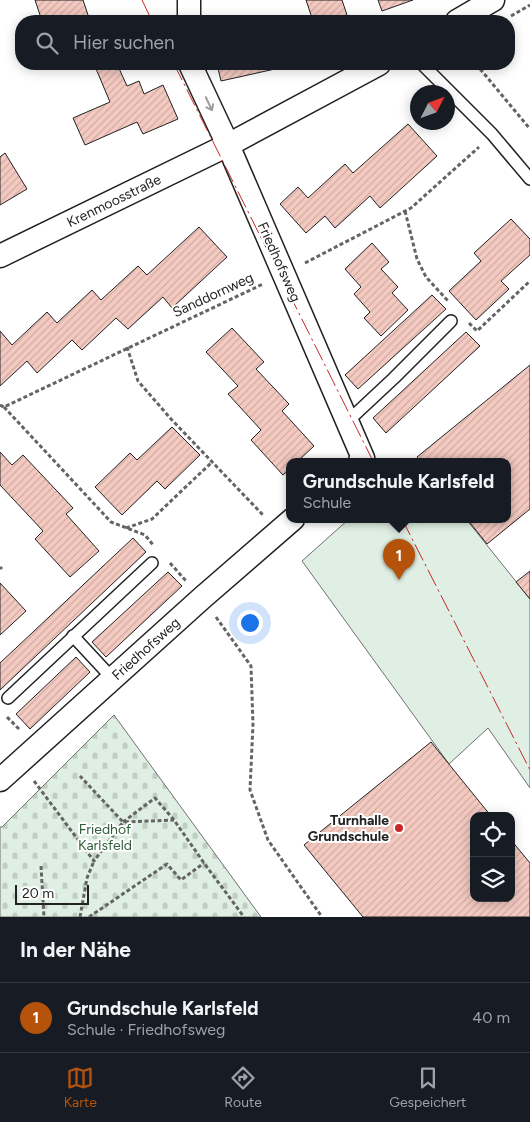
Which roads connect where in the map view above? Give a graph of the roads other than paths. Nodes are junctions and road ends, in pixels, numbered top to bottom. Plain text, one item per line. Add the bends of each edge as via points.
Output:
1 (189, 0) edge
2 (490, 1) edge
3 (189, 15) edge
4 (467, 15) edge
5 (193, 70) edge
6 (368, 70) edge
7 (428, 70) edge
8 (228, 145) junction
9 (530, 179) edge
10 (0, 256) edge
11 (451, 321) dead end
12 (348, 421) junction
13 (363, 458) edge
14 (286, 525) edge
15 (152, 563) dead end
16 (73, 636) junction
17 (113, 679) junction
18 (8, 698) dead end
19 (0, 780) edge

1 - 3 street
2 - 4 street
5 -> 8 street
6 - 8 street, Krenmoosstraße
7 - 9 lane via 492,134
8 - 10 street, Krenmoosstraße
8 - 12 street, Friedhofsweg
11 - 12 lane
12 - 13 street, Friedhofsweg
14 - 17 street, Friedhofsweg
15 - 16 lane
16 - 17 lane
16 - 18 lane
17 - 19 street, Friedhofsweg

